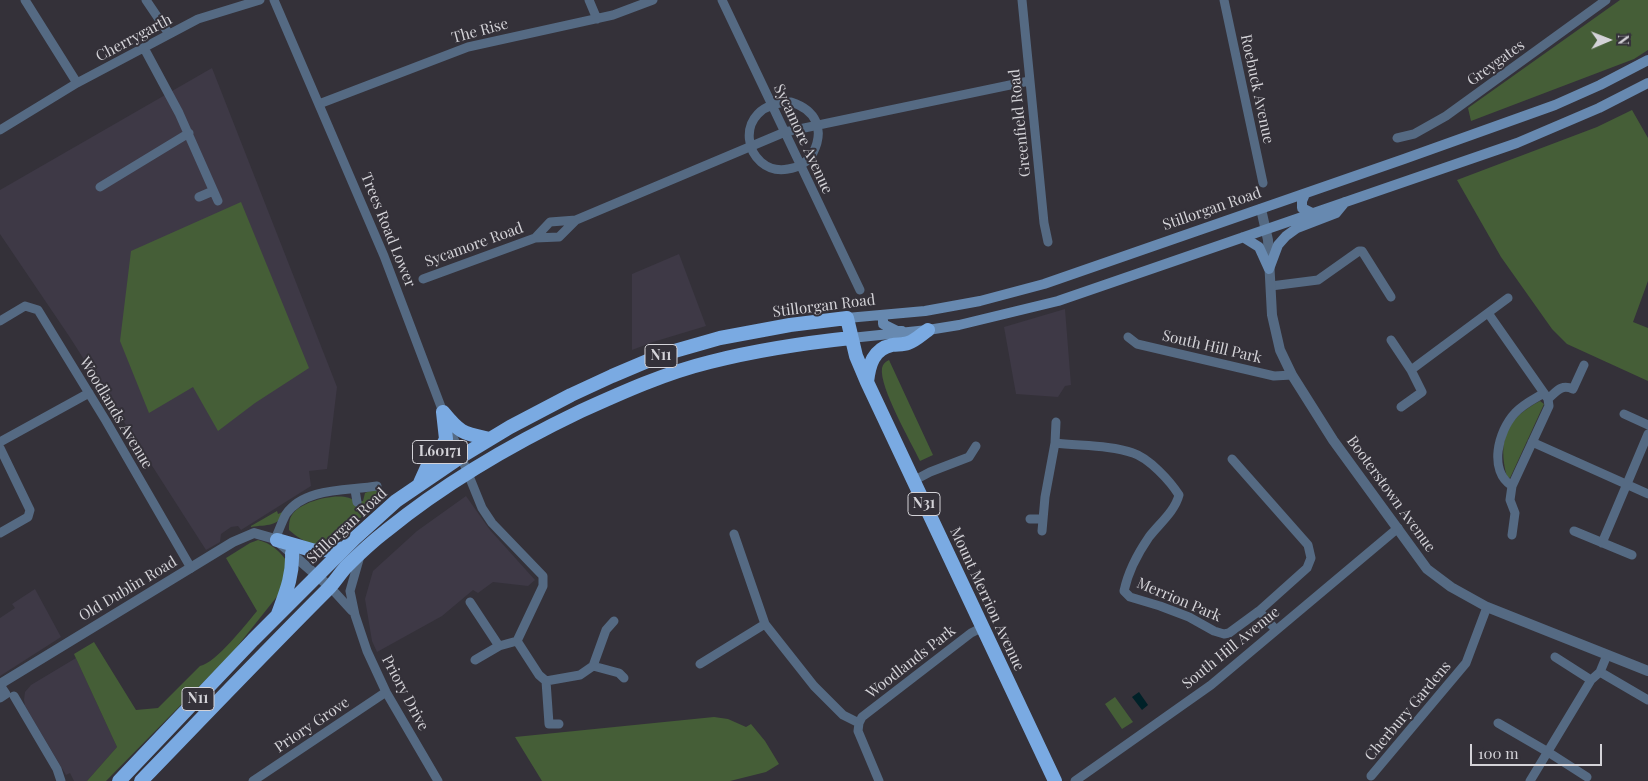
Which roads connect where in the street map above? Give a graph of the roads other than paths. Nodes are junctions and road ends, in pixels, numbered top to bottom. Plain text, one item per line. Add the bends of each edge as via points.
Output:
1 (26, 0) edge
2 (146, 0) edge
3 (260, 0) edge
4 (274, 0) edge
5 (589, 0) edge
6 (653, 0) edge
7 (722, 0) edge
8 (1022, 0) edge
9 (1224, 0) edge
10 (1606, 0) edge
11 (596, 19) junction
12 (169, 34) junction
13 (144, 48) junction
14 (1648, 60) edge
15 (1029, 81) junction
16 (77, 83) junction
17 (1648, 83) edge
18 (319, 104) junction
19 (771, 104) junction
20 (818, 124) junction
21 (0, 130) edge
22 (784, 132) junction
23 (189, 133) junction
24 (1397, 138) dead end
25 (751, 147) junction
26 (800, 165) junction
27 (1264, 184) dead end
28 (100, 187) dead end
29 (213, 191) junction
30 (1305, 194) junction
31 (199, 197) dead end
32 (218, 202) dead end
33 (1345, 202) junction
34 (1261, 209) junction
35 (1312, 213) junction
36 (576, 220) junction
37 (1267, 229) junction
38 (1243, 237) junction
39 (535, 238) junction
40 (1048, 242) dead end
41 (1269, 269) junction
42 (423, 279) dead end
43 (1272, 286) junction
44 (860, 290) dead end
45 (1392, 297) dead end
46 (1508, 298) dead end
47 (1488, 313) junction
48 (885, 315) junction
49 (847, 318) junction
50 (0, 322) edge
51 (928, 330) junction
52 (1128, 337) dead end
53 (851, 338) junction
54 (1391, 340) dead end
55 (1584, 365) dead end
56 (1411, 370) junction
57 (1292, 375) junction
58 (867, 382) junction
59 (89, 393) junction
60 (1546, 396) junction
61 (1401, 407) dead end
62 (444, 412) junction
63 (1624, 414) dead end
64 (1056, 422) dead end
65 (1648, 426) edge
66 (1648, 434) edge
67 (490, 439) junction
68 (0, 442) edge
69 (1532, 442) junction
70 (1055, 443) junction
71 (976, 446) dead end
72 (0, 448) edge
73 (462, 456) junction
74 (1232, 459) dead end
75 (468, 473) junction
76 (913, 481) junction
77 (1627, 484) junction
78 (419, 485) junction
79 (377, 486) dead end
80 (1512, 486) junction
81 (355, 490) junction
82 (1648, 494) edge
83 (356, 502) dead end
84 (1030, 519) dead end
85 (1043, 519) junction
86 (1398, 528) junction
87 (1042, 531) dead end
88 (1574, 531) dead end
89 (0, 533) edge
90 (734, 534) dead end
91 (1512, 535) dead end
92 (276, 539) junction
93 (1602, 543) junction
94 (345, 548) junction
95 (292, 553) junction
96 (360, 554) junction
97 (1632, 555) dead end
98 (191, 568) junction
99 (317, 577) junction
100 (330, 587) junction
101 (470, 602) dead end
102 (1487, 607) junction
103 (1260, 612) junction
104 (355, 615) junction
105 (277, 617) junction
106 (614, 621) dead end
107 (765, 624) junction
108 (983, 626) junction
109 (1276, 630) junction
110 (517, 641) junction
111 (499, 646) junction
112 (1607, 655) junction
113 (1555, 657) dead end
114 (475, 660) dead end
115 (700, 664) dead end
116 (593, 666) junction
117 (1648, 671) edge
118 (1600, 672) junction
119 (624, 678) dead end
120 (1591, 680) junction
121 (546, 681) junction
122 (0, 685) edge
123 (386, 692) junction
124 (14, 696) dead end
125 (0, 698) edge
126 (1648, 700) edge
127 (1498, 722) dead end
128 (859, 723) junction
129 (559, 724) dead end
130 (1548, 752) junction
131 (1371, 776) dead end
132 (1587, 777) dead end
133 (61, 781) edge
134 (119, 781) edge
135 (140, 781) edge
136 (253, 781) edge
137 (438, 781) edge
138 (879, 781) edge
139 (1056, 781) edge
140 (1075, 781) edge
141 (1530, 781) edge

1 - 16 street
2 - 12 street
3 - 12 street, Cherrygarth via 198,19
4 - 18 street, Trees Road Lower / L60171
5 - 11 street
6 - 11 street, The Rise
7 - 19 street, Sycamore Avenue
8 - 15 street, Greenfield Road
9 - 27 street, Roebuck Avenue
10 - 24 street, Greygates via 1446,116 1414,134
11 - 18 street, The Rise via 468,47
12 - 13 street, Cherrygarth
13 - 16 street, Cherrygarth
13 - 23 street
14 - 30 main road, Stillorgan Road via 1555,106
15 - 20 street, Sycamore Road
15 - 40 street, Greenfield Road
16 - 21 street, Cherrygarth
17 - 33 main road, Stillorgan Road via 1517,143
18 - 62 street, Trees Road Lower / L60171 via 384,256
19 - 20 street via 791,102 799,105 806,108
19 - 22 street, Sycamore Avenue
19 - 25 street via 753,121 749,138
20 - 22 street, Sycamore Road
20 - 26 street via 812,153
22 - 25 street, Sycamore Road
22 - 26 street, Sycamore Avenue
23 - 28 street
23 - 29 street
25 - 26 street via 763,164 773,169 784,170
25 - 36 street, Sycamore Road
26 - 44 street, Sycamore Avenue
29 - 31 street
29 - 32 street
30 - 34 main road, Stillorgan Road
30 - 35 main road via 1302,208
33 - 35 main road, Stillorgan Road
33 - 41 main road via 1336,213 1286,236 1278,245
34 - 37 street, Booterstown Avenue
34 - 48 main road, Stillorgan Road via 1032,287 980,301
35 - 37 main road, Stillorgan Road
36 - 39 street, Sycamore Road via 550,222
36 - 39 street, Sycamore Road via 559,237
37 - 38 main road, Stillorgan Road
37 - 41 street, Booterstown Avenue
38 - 41 main road via 1259,247
38 - 51 main road, Stillorgan Road via 1058,301
39 - 42 street, Sycamore Road
41 - 43 street, Booterstown Avenue
43 - 45 street via 1318,280 1362,251
43 - 57 street, Booterstown Avenue via 1272,315 1277,340
46 - 47 street
47 - 56 street
47 - 60 street
48 - 49 main road, Stillorgan Road
48 - 51 main road via 883,324 897,331
49 - 53 highway, Mount Merrion Avenue / N31
49 - 67 highway, Stillorgan Road / N11 via 720,338 664,354 571,395
50 - 59 street, Woodlands Avenue via 25,306 38,310
51 - 53 main road, Stillorgan Road
51 - 58 highway via 908,343 881,348 874,357
52 - 57 street, South Hill Park via 1137,344 1264,374
53 - 58 highway, Mount Merrion Avenue / N31
53 - 75 highway, Stillorgan Road / N11 via 726,358 641,384 514,444
54 - 56 street
55 - 60 street via 1573,389 1566,386
56 - 61 street via 1422,392
57 - 86 street, Booterstown Avenue via 1333,440
58 - 76 highway, Mount Merrion Avenue / N31
59 - 68 street
59 - 98 street, Woodlands Avenue
60 - 69 street via 1549,406
60 - 80 street via 1528,402 1515,413 1506,424 1499,442 1498,465 1504,481
62 - 67 highway via 457,429
62 - 73 street, Trees Road Lower / L60171
62 - 78 highway, L60171 via 446,439
63 - 65 street
64 - 70 street
66 - 77 street
67 - 73 highway, Stillorgan Road / N11
69 - 77 street
69 - 80 street
70 - 85 street
70 - 103 street, Merrion Park via 1132,452 1144,458 1179,495 1139,553 1124,591 1130,598 1160,606 1224,634 1235,631
71 - 76 street via 969,458
72 - 89 street via 30,510 28,517
73 - 75 street, Trees Road Lower / L60171
73 - 78 highway, Stillorgan Road / N11
74 - 103 street, Merrion Park via 1308,545 1311,558 1307,568
75 - 96 highway, Stillorgan Road / N11 via 385,531
75 - 110 street, Trees Road Lower via 482,508 492,523 543,576 543,586
76 - 108 highway, Mount Merrion Avenue / N31
77 - 82 street
77 - 93 street
78 - 94 highway, Stillorgan Road / N11 via 376,518
79 - 81 street
80 - 91 street via 1510,500 1515,513
81 - 83 street
81 - 92 street via 327,492 293,506 285,515
84 - 85 street
85 - 87 street
86 - 102 street, Booterstown Avenue via 1427,569
86 - 109 street, South Hill Avenue
88 - 93 street
90 - 107 street
92 - 94 highway via 315,551
92 - 95 street, Old Dublin Road
92 - 98 street, Old Dublin Road via 254,533
93 - 97 street
94 - 99 highway, Stillorgan Road / N11
95 - 99 street, Old Dublin Road
95 - 105 highway, N11 via 291,579
96 - 100 highway, Stillorgan Road / N11
96 - 104 street, Priory Drive via 350,591
98 - 122 street, Old Dublin Road
99 - 100 street, Old Dublin Road
99 - 105 highway, Stillorgan Road / N11
100 - 104 street, Priory Drive
100 - 135 highway, Stillorgan Road / N11
101 - 111 street
102 - 112 street, Booterstown Avenue
102 - 131 street, Cherbury Gardens via 1466,663
103 - 109 street
104 - 123 street, Priory Drive
105 - 134 highway, Stillorgan Road / N11
106 - 116 street via 606,630
107 - 115 street
107 - 128 street via 814,686 842,715
108 - 128 street, Woodlands Park via 862,716
108 - 139 highway, Mount Merrion Avenue / N31
109 - 140 street, South Hill Avenue via 1211,685
110 - 111 street
110 - 121 street
111 - 114 street
112 - 117 street, Booterstown Avenue
112 - 118 street
113 - 120 street
116 - 119 street via 619,673
116 - 121 street via 580,675
118 - 120 street
118 - 126 street
120 - 130 street
121 - 129 street via 549,724
122 - 125 street via 6,694
123 - 136 street, Priory Grove
123 - 137 street, Priory Drive
124 - 133 street
127 - 130 street
128 - 138 street via 858,731
130 - 132 street
130 - 141 street

